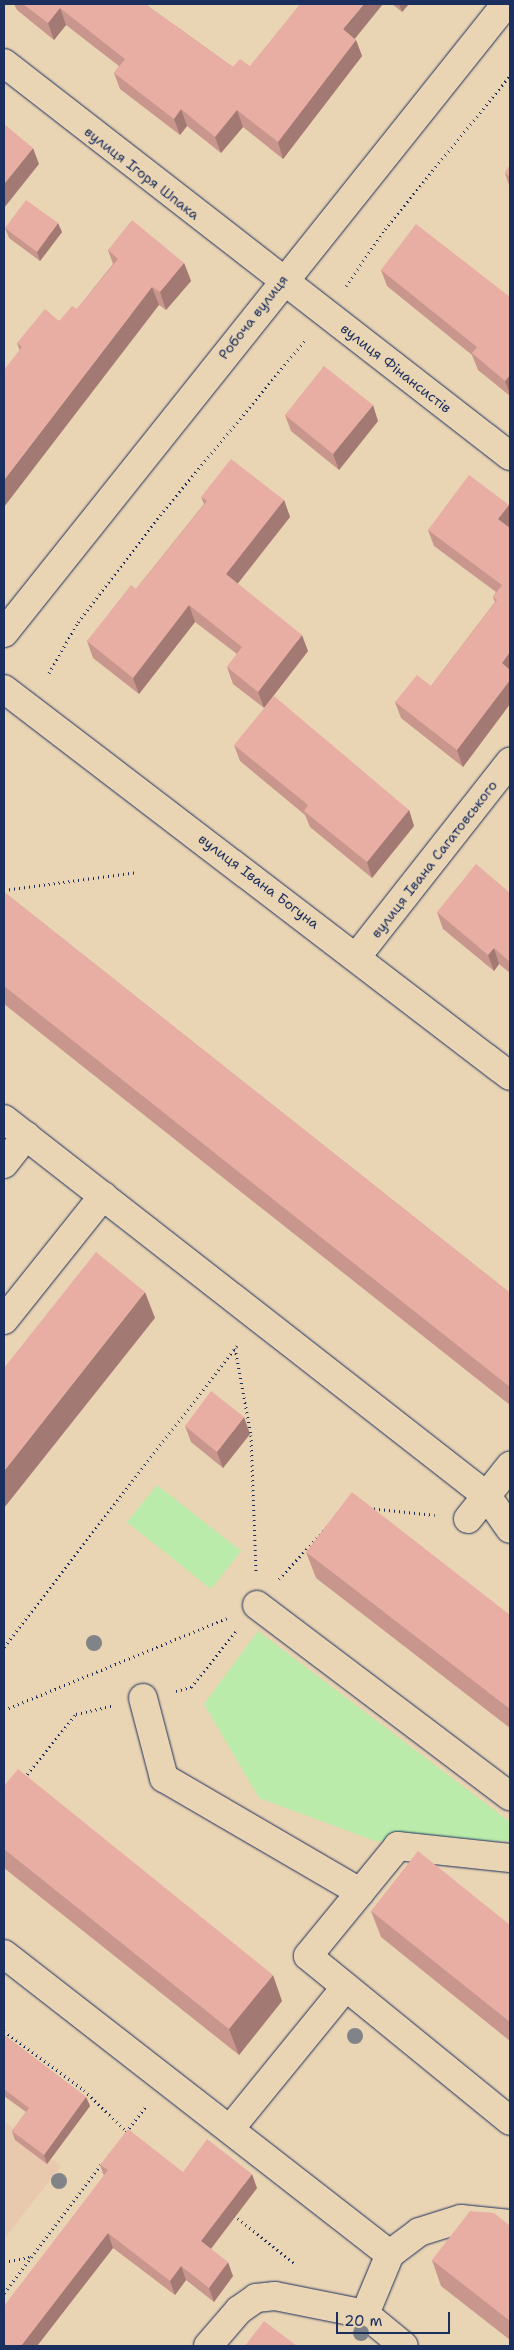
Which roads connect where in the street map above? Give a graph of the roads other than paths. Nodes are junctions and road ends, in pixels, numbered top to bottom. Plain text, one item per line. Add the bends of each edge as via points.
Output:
1 (506, 4) edge
2 (4, 63) edge
3 (280, 282) junction
4 (510, 456) edge
5 (4, 633) edge
6 (4, 689) edge
7 (510, 762) edge
8 (358, 955) junction
9 (510, 1076) edge
10 (4, 1119) edge
11 (26, 1136) junction
12 (4, 1164) edge
13 (103, 1196) junction
14 (4, 1320) edge
15 (510, 1466) edge
16 (486, 1496) junction
17 (468, 1518) road end
18 (510, 1529) edge
19 (257, 1605) road end
20 (143, 1698) dead end
21 (510, 1796) edge
22 (510, 1858) edge
23 (360, 1892) junction
24 (4, 1954) edge
25 (346, 1987) junction
26 (510, 2121) edge
27 (230, 2129) junction
28 (508, 2225) edge
29 (390, 2254) junction
30 (365, 2314) junction
31 (211, 2345) edge
32 (404, 2346) edge

1 - 3 street, Робоча вулиця
2 - 3 street, вулиця Ігоря Шпака
3 - 4 street, вулиця Фінансистів via 327,314
3 - 5 street, Робоча вулиця
6 - 8 street, вулиця Івана Богуна
7 - 8 street, вулиця Івана Сагатовського
8 - 9 street, вулиця Івана Богуна
10 - 11 street
11 - 12 street
11 - 13 street
13 - 14 street
13 - 16 street
15 - 16 street
16 - 17 street
16 - 18 street
19 - 21 street
20 - 23 street via 164,1778
22 - 23 street via 398,1846
23 - 25 street via 308,1956
24 - 27 street
25 - 26 street
25 - 27 street
27 - 29 street
28 - 29 street via 461,2219 419,2232
29 - 30 street
30 - 31 street via 275,2296 256,2298
30 - 32 street

